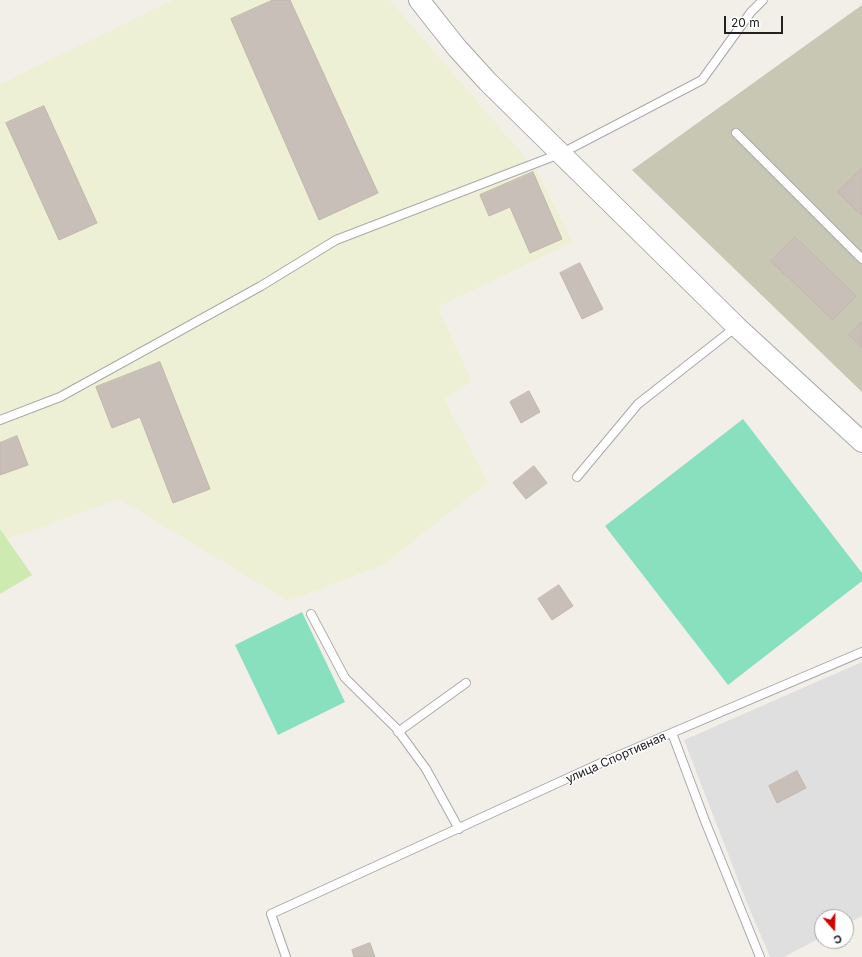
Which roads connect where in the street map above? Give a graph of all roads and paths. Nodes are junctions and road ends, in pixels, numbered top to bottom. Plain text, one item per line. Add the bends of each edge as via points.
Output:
1 (419, 0) edge
2 (763, 0) edge
3 (736, 133) dead end
4 (562, 153) junction
5 (862, 259) edge
6 (737, 327) junction
7 (0, 420) edge
8 (862, 442) edge
9 (577, 477) dead end
10 (311, 614) dead end
11 (862, 652) edge
12 (466, 683) dead end
13 (398, 732) junction
14 (672, 733) junction
15 (459, 829) junction
16 (286, 957) edge
17 (760, 957) edge

1 - 4 street via 472,65
2 - 4 lane via 751,12 702,80
3 - 5 lane
4 - 6 street
4 - 7 lane via 336,240 261,286 60,397
6 - 8 street
6 - 9 lane via 638,404
10 - 13 lane via 345,678
11 - 14 lane, улица Спортивная
12 - 13 lane
13 - 15 lane via 426,769
14 - 15 lane, улица Спортивная
14 - 17 lane
15 - 16 lane, улица Спортивная via 271,914

